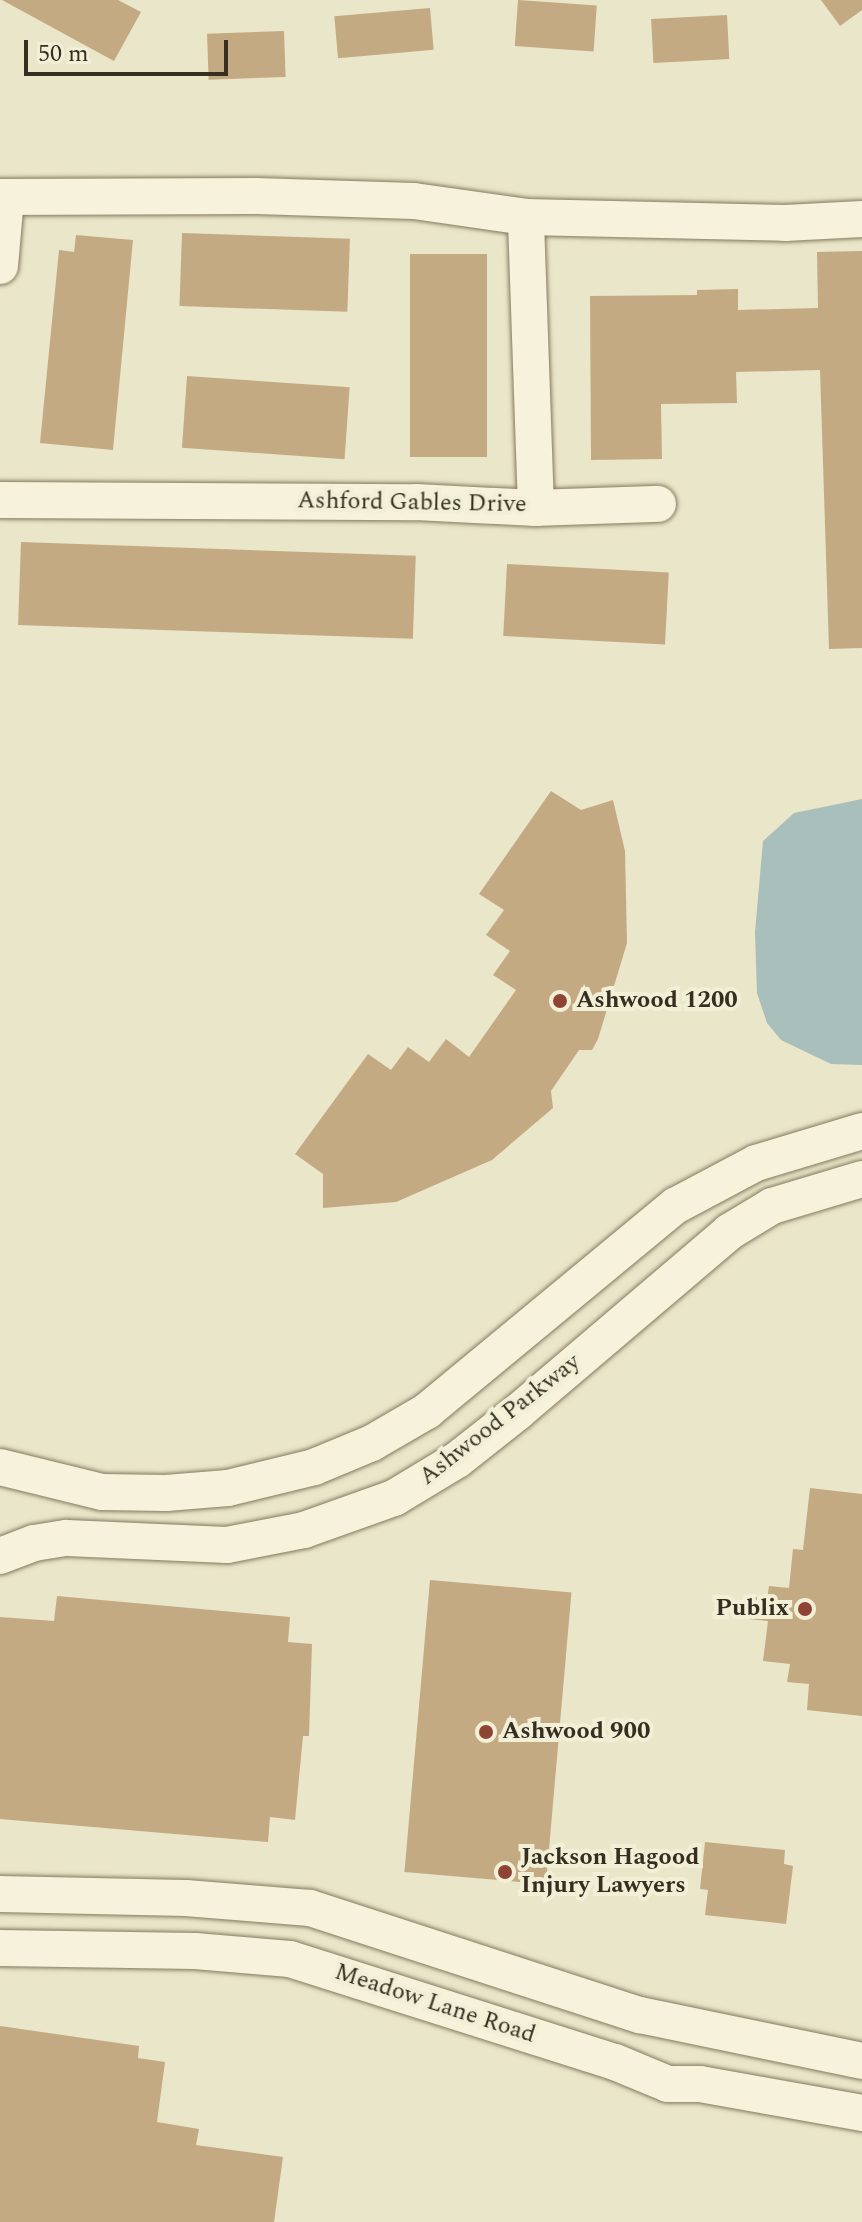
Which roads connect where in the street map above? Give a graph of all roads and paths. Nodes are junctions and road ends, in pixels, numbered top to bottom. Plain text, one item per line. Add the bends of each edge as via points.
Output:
1 (3, 197) edge
2 (526, 217) junction
3 (862, 219) edge
4 (0, 266) edge
5 (0, 500) edge
6 (658, 504) dead end
7 (536, 508) junction
8 (862, 1131) edge
9 (862, 1179) edge
10 (0, 1467) edge
11 (0, 1556) edge
12 (0, 1894) edge
13 (0, 1948) edge
14 (862, 2061) edge
15 (862, 2113) edge

1 - 2 street via 414,201
1 - 4 street
2 - 3 street via 785,223
2 - 7 street, Ashford Gables Drive
5 - 7 street, Ashford Gables Drive via 416,502
6 - 7 street
8 - 10 street via 756,1163 675,1206 427,1411 372,1443 314,1467 228,1488 166,1493 102,1492
9 - 11 street, Ashwood Parkway via 772,1206 729,1232 519,1411 457,1460 394,1498 304,1530 227,1545 67,1538
12 - 14 street via 186,1898 310,1908 640,2015
13 - 15 street, Meadow Lane Road via 195,1951 290,1959 615,2062 668,2084 700,2084

